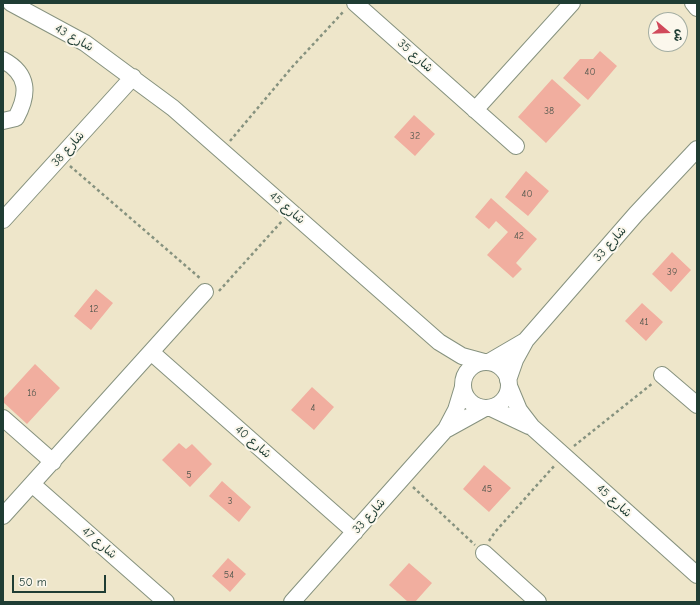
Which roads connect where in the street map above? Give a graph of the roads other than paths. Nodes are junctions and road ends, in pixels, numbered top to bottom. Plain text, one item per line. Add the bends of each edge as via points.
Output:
1 (11, 3) edge
2 (572, 3) edge
3 (693, 3) edge
4 (351, 6) edge
5 (697, 8) edge
6 (7, 62) edge
7 (133, 78) junction
8 (475, 110) junction
9 (3, 122) edge
10 (516, 146) dead end
11 (694, 158) edge
12 (3, 220) edge
13 (205, 287) road end
14 (526, 340) junction
15 (439, 342) junction
16 (151, 352) junction
17 (486, 362) junction
18 (662, 375) dead end
19 (508, 383) junction
20 (463, 384) junction
21 (697, 405) edge
22 (488, 408) junction
23 (3, 418) edge
24 (532, 427) junction
25 (446, 429) junction
26 (53, 462) junction
27 (32, 484) junction
28 (3, 516) edge
29 (355, 532) junction
30 (484, 553) road end
31 (697, 575) edge
32 (166, 602) edge
33 (292, 602) edge
34 (538, 602) edge

1 - 7 street, شارع 43 via 86,43
2 - 8 street
3 - 5 street
4 - 8 street, شارع 35
6 - 9 street via 19,71 22,77 23,105 16,118
7 - 12 street, شارع 38
7 - 15 street, شارع 45 via 173,108
8 - 10 street, شارع 35
11 - 14 street, شارع 33 via 602,253
13 - 16 street
14 - 17 street, شارع 33
14 - 19 street, شارع 33 via 515,360
15 - 17 street, شارع 45 via 458,354
15 - 20 street, شارع 45
16 - 26 street
16 - 29 street, شارع 40
17 - 19 street via 499,366
17 - 20 street via 478,363 468,370
18 - 21 street
19 - 22 street via 505,397 497,406
19 - 24 street, شارع 45 via 519,410
20 - 22 street via 464,394 472,404
20 - 25 street, شارع 33 via 456,410
22 - 24 street, شارع 45
22 - 25 street, شارع 33
23 - 26 street
24 - 31 street, شارع 45
25 - 29 street, شارع 33
26 - 27 street
27 - 28 street
27 - 32 street, شارع 47
29 - 33 street, شارع 33
30 - 34 street

